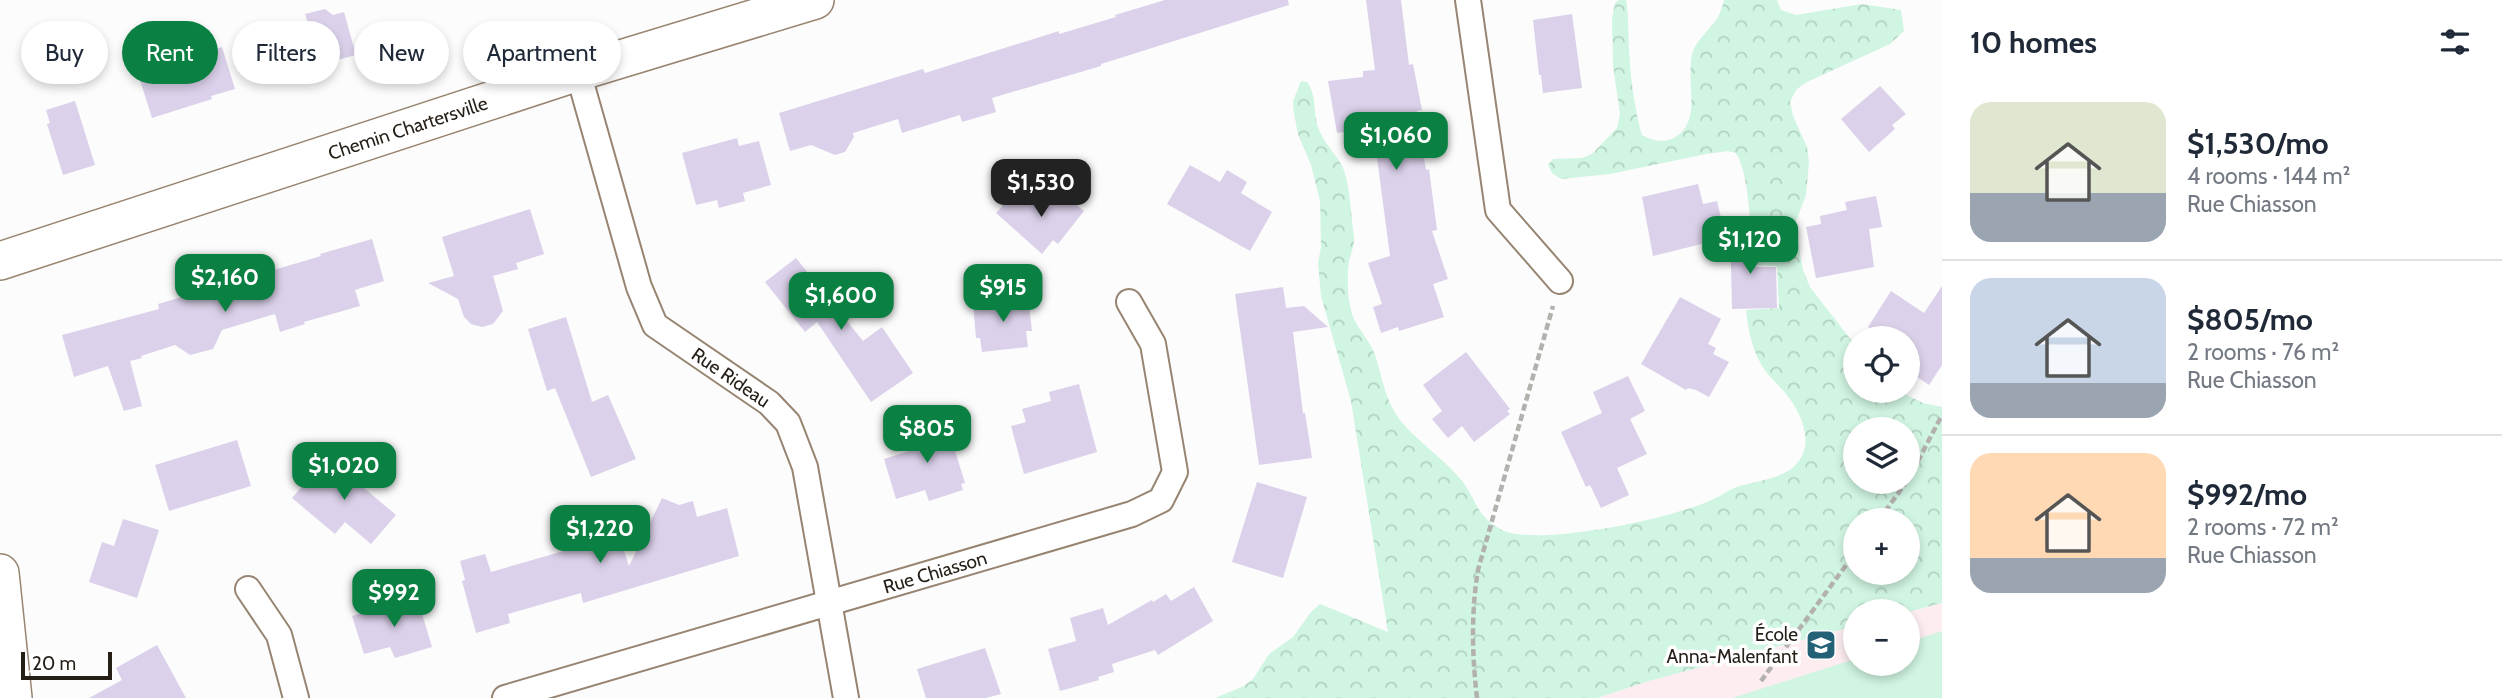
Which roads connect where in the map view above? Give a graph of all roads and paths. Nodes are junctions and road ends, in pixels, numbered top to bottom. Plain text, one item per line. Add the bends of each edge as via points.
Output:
1 (815, 0) edge
2 (1468, 0) edge
3 (621, 59) edge
4 (541, 84) edge
5 (581, 84) edge
6 (0, 261) edge
7 (1560, 281) joint
8 (1129, 302) dead end
9 (1942, 415) edge
10 (1920, 456) edge
11 (1843, 569) edge
12 (0, 573) edge
13 (248, 589) dead end
14 (829, 603) junction
15 (1761, 681) dead end
16 (13, 698) edge
17 (296, 698) edge
18 (505, 698) edge
19 (845, 698) edge
20 (1477, 698) edge

1 - 3 street, Chemin Chartersville
2 - 7 street via 1498,210
4 - 6 street, Chemin Chartersville
5 - 14 street, Rue Rideau via 639,287 655,325 769,403 788,423 805,467
7 - 20 path via 1478,570 1473,611
8 - 14 street, Rue Chiasson via 1153,344 1175,472 1161,500 1132,514
9 - 10 path
11 - 15 path
12 - 16 street
13 - 17 street via 279,635
14 - 18 street, Rue Chiasson
14 - 19 street, Rue Rideau

